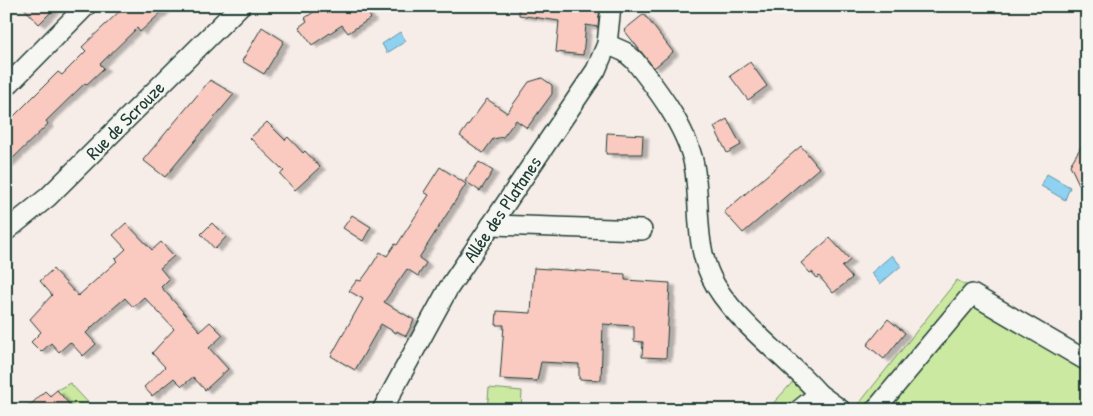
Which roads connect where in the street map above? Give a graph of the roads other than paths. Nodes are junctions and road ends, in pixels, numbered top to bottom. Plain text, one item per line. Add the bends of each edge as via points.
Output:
1 (86, 6) edge
2 (240, 6) edge
3 (611, 6) edge
4 (607, 44) junction
5 (6, 88) edge
6 (491, 225) junction
7 (6, 230) edge
8 (642, 230) dead end
9 (1087, 361) edge
10 (819, 394) junction
11 (382, 410) edge
12 (799, 410) edge
13 (841, 410) edge
14 (875, 410) edge

1 - 5 street
2 - 7 street, Rue de Scrouze via 48,197
3 - 4 street, Allée des Platanes
4 - 6 street, Allée des Platanes via 596,70
4 - 10 street via 634,60 684,134 694,166 700,240 711,278 735,311
6 - 8 street
6 - 11 street, Allée des Platanes via 448,289
9 - 14 street via 972,294
10 - 12 street
10 - 13 street

